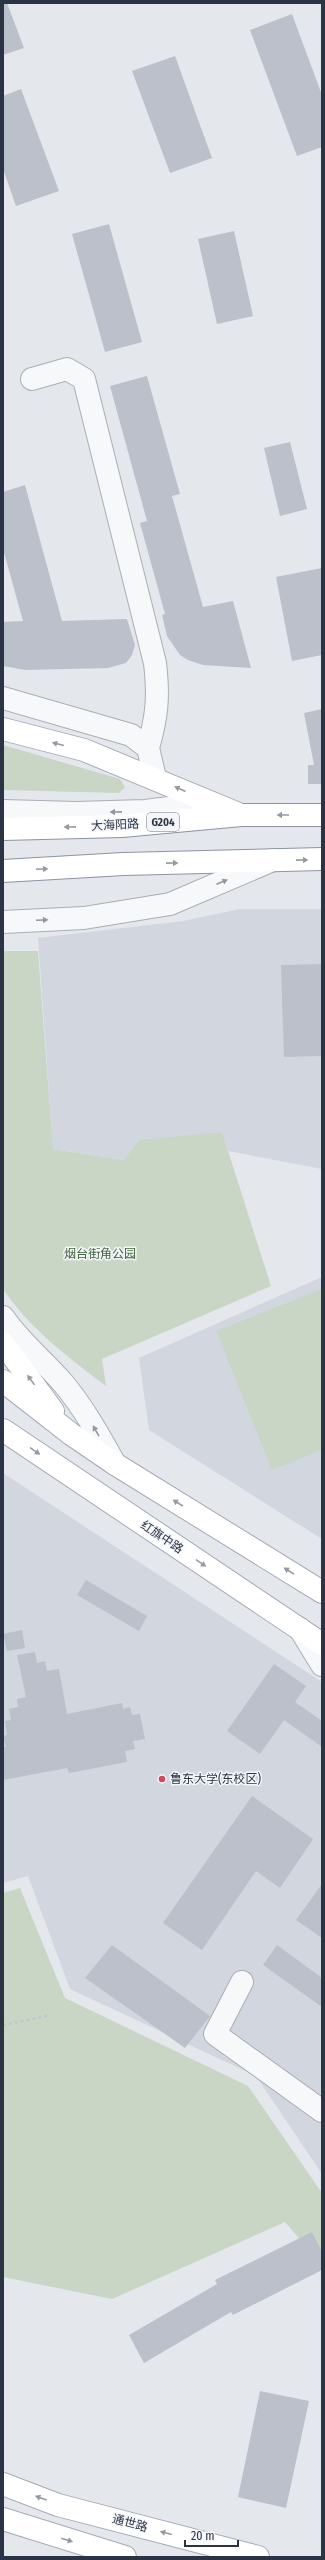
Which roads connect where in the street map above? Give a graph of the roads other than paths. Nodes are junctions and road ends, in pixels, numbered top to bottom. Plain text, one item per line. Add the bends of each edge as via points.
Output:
1 (32, 379) dead end
2 (3, 698) edge
3 (3, 729) edge
4 (148, 748) junction
5 (155, 778) junction
6 (211, 803) junction
7 (3, 810) edge
8 (241, 815) junction
9 (322, 815) edge
10 (3, 828) edge
11 (273, 860) junction
12 (322, 860) edge
13 (3, 871) edge
14 (3, 922) edge
15 (3, 1317) edge
16 (3, 1343) edge
17 (3, 1381) edge
18 (3, 1430) edge
19 (70, 1434) junction
20 (115, 1464) junction
21 (322, 1592) edge
22 (300, 1629) junction
23 (322, 1644) edge
24 (322, 1665) edge
25 (242, 1982) dead end
26 (322, 2111) edge
27 (3, 2484) edge
28 (3, 2519) edge
29 (125, 2557) edge
30 (258, 2557) edge

1 - 4 lane via 67,369 84,379 155,663 158,684 157,715
2 - 4 lane via 131,735
5 -> 3 main road via 84,750
4 - 5 lane
6 -> 5 main road
6 -> 7 lane via 145,811 76,813
6 - 8 main road
9 -> 8 main road, 大海阳路 / G204
8 -> 10 main road, 大海阳路 / G204 via 122,826
11 -> 12 main road
13 -> 11 main road via 123,864
14 -> 11 lane via 84,918 170,904
20 -> 15 lane via 83,1408 61,1381 15,1334
19 -> 16 main road
17 - 19 main road
18 -> 22 main road, 红旗中路
19 - 20 main road
21 -> 20 main road
22 - 23 main road, 红旗中路
22 - 24 lane
25 - 26 lane via 215,2034
30 -> 27 main road, 通世路 via 58,2505
28 -> 29 main road

